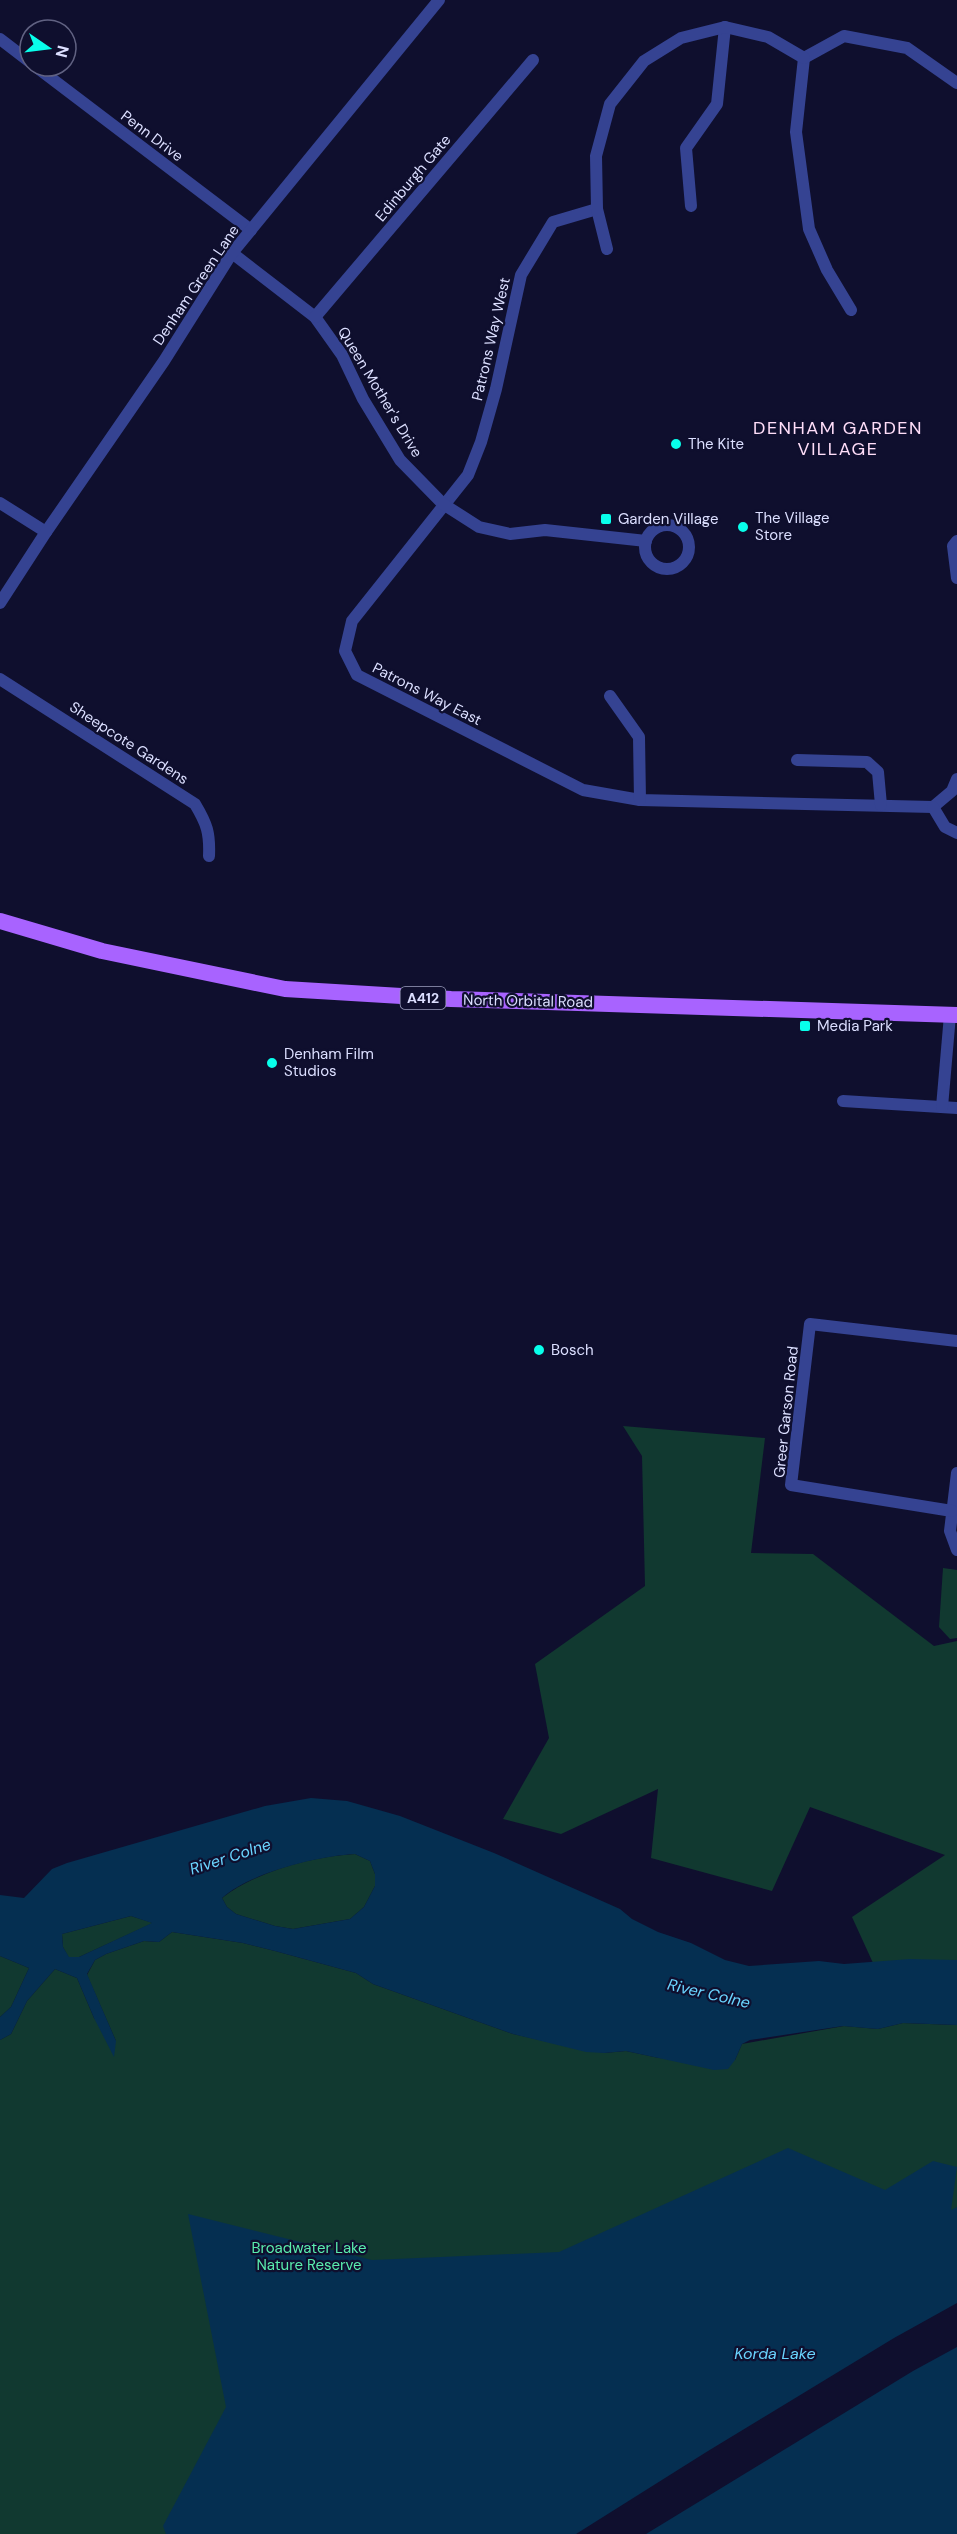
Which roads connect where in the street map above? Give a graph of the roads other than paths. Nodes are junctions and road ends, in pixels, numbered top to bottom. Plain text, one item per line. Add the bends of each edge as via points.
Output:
1 (439, 0) edge
2 (725, 27) junction
3 (0, 39) edge
4 (18, 53) edge
5 (804, 58) junction
6 (533, 60) dead end
7 (51, 78) edge
8 (957, 83) edge
9 (691, 206) dead end
10 (597, 209) junction
11 (250, 230) junction
12 (607, 249) dead end
13 (232, 253) junction
14 (851, 310) dead end
15 (315, 316) junction
16 (0, 503) edge
17 (443, 504) junction
18 (46, 532) junction
19 (646, 542) dead end
20 (955, 543) edge
21 (957, 578) edge
22 (0, 603) edge
23 (0, 678) edge
24 (610, 696) dead end
25 (797, 760) dead end
26 (957, 779) edge
27 (640, 800) junction
28 (881, 805) junction
29 (933, 807) junction
30 (957, 833) edge
31 (209, 856) dead end
32 (0, 921) edge
33 (953, 1015) edge
34 (843, 1101) dead end
35 (942, 1107) junction
36 (957, 1107) edge
37 (957, 1341) edge
38 (957, 1473) edge
39 (952, 1511) junction
40 (957, 1550) edge

1 - 11 street, Denham Green Lane
2 - 5 street via 768,37
2 - 9 street via 717,104 686,148
2 - 10 street via 681,38 644,61 610,104 596,156
3 - 4 street
5 - 8 street via 844,36 907,48
5 - 14 street via 796,132 808,229
6 - 15 street, Edinburgh Gate
7 - 11 street, Penn Drive
10 - 12 street
10 - 17 street, Patrons Way West via 553,222 520,274 481,442 468,475
11 - 13 street, Denham Green Lane
13 - 15 street, Queen Mother's Drive
13 - 18 street, Denham Green Lane via 164,361
15 - 17 street, Queen Mother's Drive via 342,355 400,460
16 - 18 street
17 - 19 street, Queen Mother's Drive via 479,527 510,534 545,531
17 - 27 street, Patrons Way East via 352,621 345,651 357,675 583,790
18 - 22 street, Denham Green Lane
20 - 21 street
23 - 31 street, Sheepcote Gardens via 195,804 210,836
24 - 27 street via 639,737
25 - 28 street via 867,762 878,772
26 - 29 street via 952,791
27 - 28 street, Patrons Way East
28 - 29 street, Patrons Way East
29 - 30 street via 945,827
32 - 33 main road, North Orbital Road / A412 via 102,951 285,989 451,999
33 - 35 street
34 - 35 street
35 - 36 street
37 - 39 street, Greer Garson Road via 810,1324 791,1485
38 - 39 street
39 - 40 street via 950,1531

